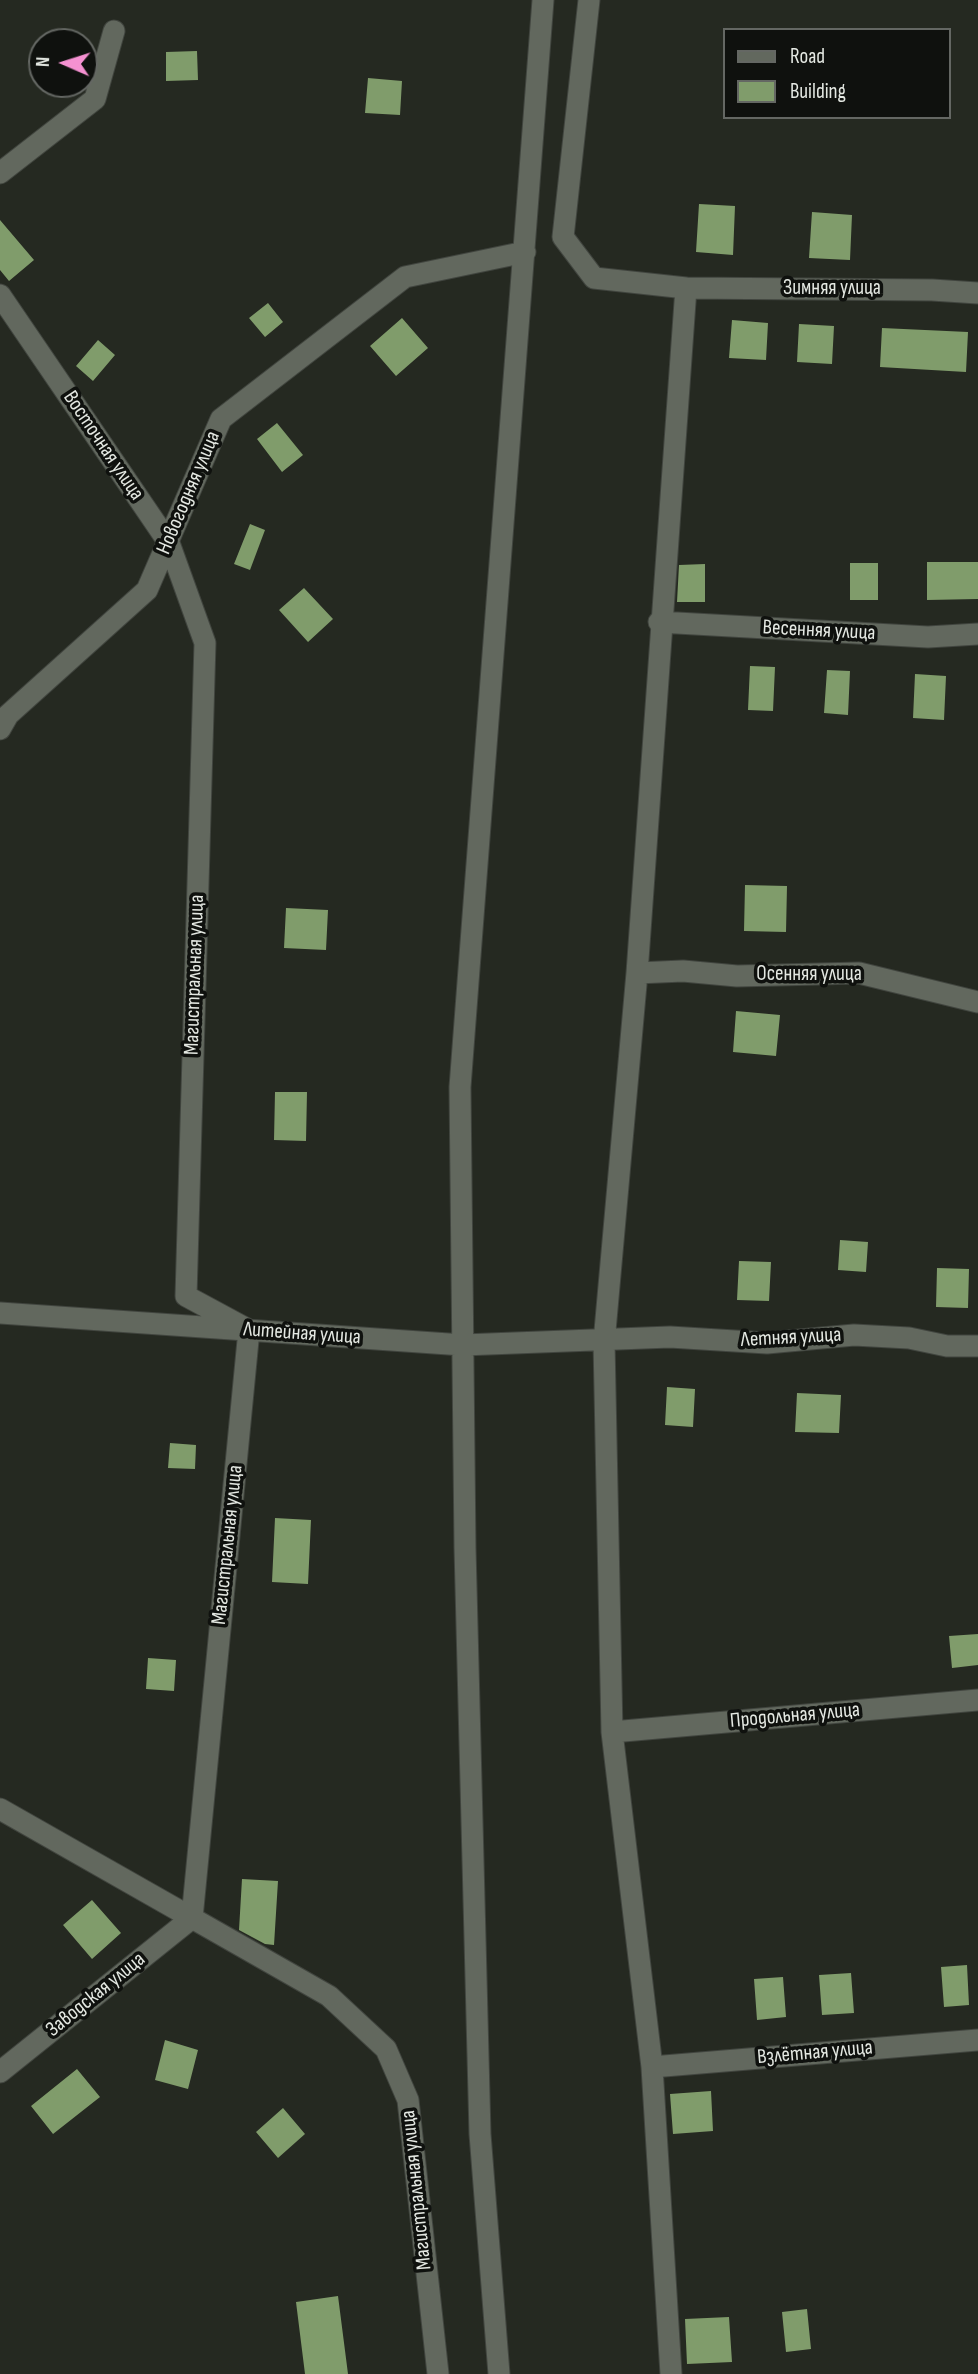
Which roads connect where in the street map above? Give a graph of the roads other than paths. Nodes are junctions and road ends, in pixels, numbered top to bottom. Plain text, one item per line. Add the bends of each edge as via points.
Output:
1 (543, 0) edge
2 (589, 0) edge
3 (114, 32) dead end
4 (0, 173) edge
5 (525, 253) junction
6 (686, 288) junction
7 (978, 293) edge
8 (0, 295) edge
9 (169, 543) junction
10 (659, 622) junction
11 (978, 634) edge
12 (205, 643) joint
13 (0, 729) edge
14 (636, 973) junction
15 (978, 1002) edge
16 (0, 1313) edge
17 (249, 1330) junction
18 (604, 1342) junction
19 (463, 1345) junction
20 (978, 1346) edge
21 (978, 1700) edge
22 (612, 1732) junction
23 (0, 1809) edge
24 (192, 1918) junction
25 (978, 2040) edge
26 (652, 2067) junction
27 (0, 2072) edge
28 (438, 2374) edge
29 (499, 2374) edge
30 (671, 2374) edge

1 - 5 street
2 - 6 street, Зимняя улица via 563,237 594,278
3 - 4 street via 95,99
5 - 9 street, Новогодняя улица via 405,277 221,419
5 - 19 street via 460,1087
6 - 7 street, Зимняя улица
6 - 10 street
8 - 9 street, Восточная улица
9 - 12 street, Восточная улица
9 - 13 street, Новогодняя улица via 147,590 8,715
10 - 11 street, Весенняя улица via 928,636
10 - 14 street
12 - 17 street, Магистральная улица via 186,1296
14 - 15 street, Осенняя улица via 859,972
14 - 18 street
16 - 17 street, Литейная улица
17 - 19 street, Литейная улица
17 - 24 street, Магистральная улица
18 - 19 street, Литейная улица
18 - 20 street, Летняя улица via 670,1338 767,1342 854,1335
18 - 22 street
19 - 29 street via 480,2134
21 - 22 street, Продольная улица
22 - 26 street
23 - 24 street
24 - 27 street, Заводская улица
24 - 28 street, Магистральная улица via 329,1996 386,2049 408,2100
25 - 26 street, Взлётная улица
26 - 30 street

